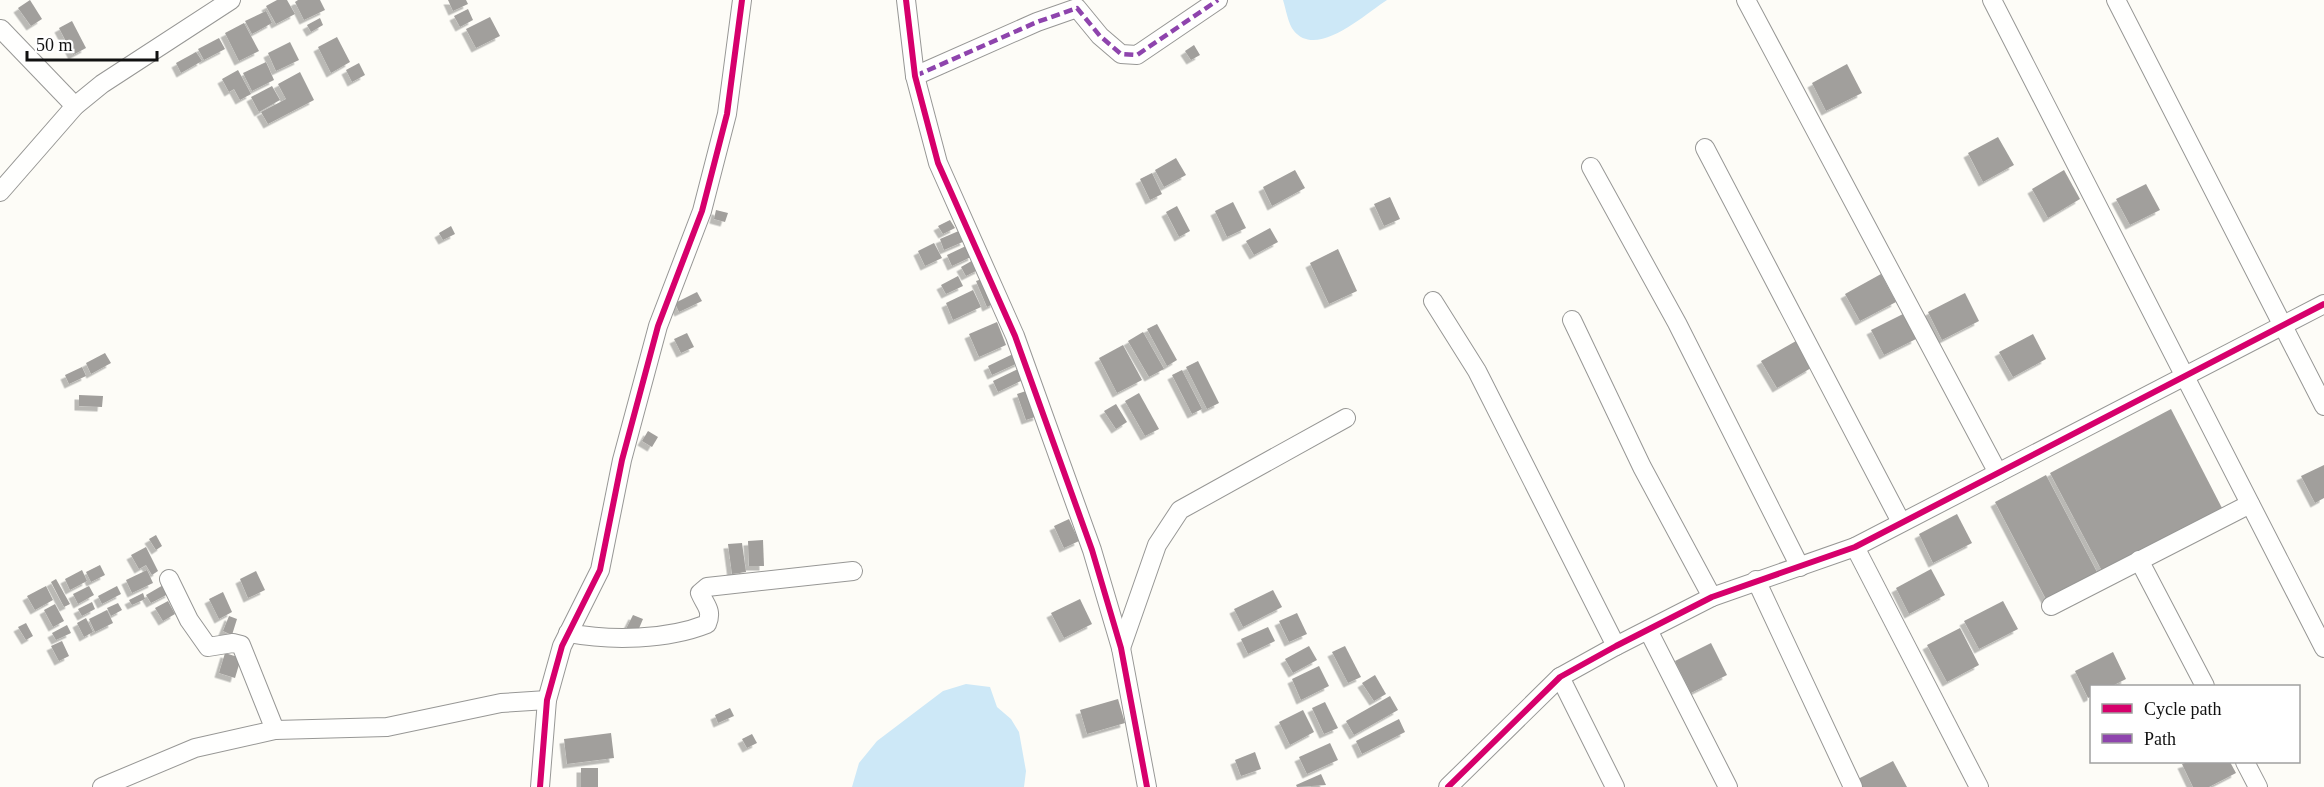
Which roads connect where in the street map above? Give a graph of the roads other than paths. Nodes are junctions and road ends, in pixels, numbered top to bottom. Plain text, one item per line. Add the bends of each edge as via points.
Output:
1 (231, 0) edge
2 (742, 0) edge
3 (906, 0) edge
4 (1218, 0) edge
5 (1746, 0) edge
6 (1992, 0) edge
7 (2116, 0) edge
8 (1, 29) edge
9 (915, 76) junction
10 (75, 106) junction
11 (1705, 148) dead end
12 (1591, 167) dead end
13 (0, 192) edge
14 (1433, 301) dead end
15 (2324, 304) edge
16 (1572, 320) dead end
17 (2283, 326) junction
18 (2185, 377) junction
19 (2324, 406) edge
20 (1346, 418) dead end
21 (1998, 472) junction
22 (2250, 504) junction
23 (1901, 522) junction
24 (1855, 547) junction
25 (2139, 560) junction
26 (1800, 567) junction
27 (853, 571) dead end
28 (169, 579) dead end
29 (1756, 580) junction
30 (1712, 597) junction
31 (2051, 606) dead end
32 (1648, 630) junction
33 (568, 633) junction
34 (1616, 646) junction
35 (1121, 648) junction
36 (2324, 648) edge
37 (1560, 677) junction
38 (2204, 685) edge
39 (548, 700) junction
40 (275, 730) junction
41 (2246, 763) edge
42 (102, 787) edge
43 (540, 787) edge
44 (1147, 787) edge
45 (1448, 787) edge
46 (1615, 787) edge
47 (1728, 787) edge
48 (1852, 787) edge
49 (1979, 787) edge
50 (2258, 787) edge

1 - 10 street via 102,84
2 - 33 street via 727,114 702,211 658,326 622,460 600,570
3 - 9 street
4 - 9 street via 1137,55 1121,54 1077,8
5 - 21 street
6 - 18 street
7 - 17 street
8 - 10 street
9 - 35 street via 938,163 1015,336 1092,550
10 - 13 street
11 - 23 street
12 - 26 street via 1677,323
14 - 34 street via 1477,371
15 - 17 street
16 - 30 street via 1642,468
17 - 18 street
17 - 19 street
18 - 21 street
18 - 22 street
20 - 35 street via 1180,510 1157,546
21 - 23 street
22 - 25 street
22 - 36 street
23 - 24 street
24 - 26 street
24 - 49 street
25 - 31 street
25 - 38 street
26 - 29 street
27 - 33 street via 707,587 699,592 710,609 710,617 707,624 690,630 604,639
28 - 40 street via 189,620 208,647 242,645
29 - 30 street
29 - 48 street
30 - 32 street
32 - 34 street
32 - 47 street
33 - 39 street
34 - 37 street
35 - 44 street
37 - 45 street
37 - 46 street
39 - 40 street via 501,703 387,727
39 - 43 street
40 - 42 street via 195,748
41 - 50 street

